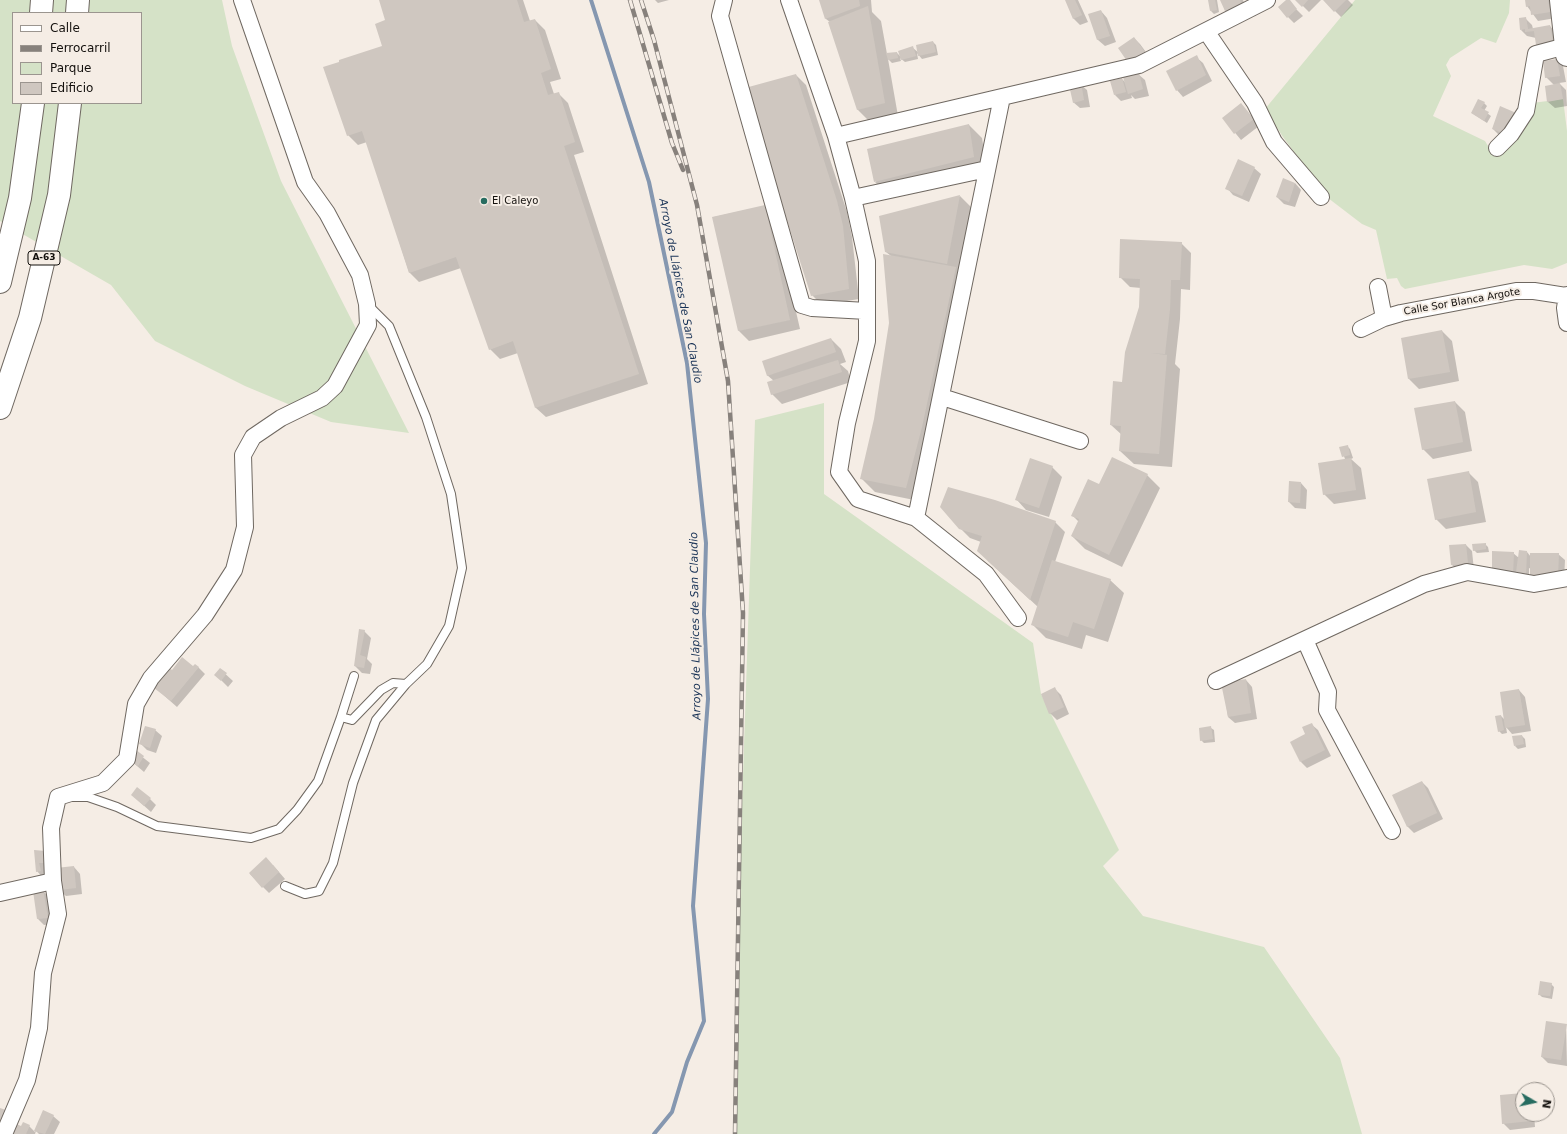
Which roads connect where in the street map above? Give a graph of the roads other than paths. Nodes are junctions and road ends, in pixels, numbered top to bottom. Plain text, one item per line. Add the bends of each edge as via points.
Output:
1 (42, 0) edge
2 (78, 0) edge
3 (242, 0) edge
4 (724, 0) edge
5 (789, 0) edge
6 (1267, 0) edge
7 (1561, 0) edge
8 (41, 12) edge
9 (77, 12) edge
10 (1206, 31) junction
11 (1566, 50) edge
12 (1002, 97) junction
13 (33, 104) edge
14 (70, 104) edge
15 (836, 136) junction
16 (1497, 148) dead end
17 (987, 169) junction
18 (1321, 197) dead end
19 (853, 198) junction
20 (0, 282) edge
21 (1378, 287) dead end
22 (1567, 296) edge
23 (367, 304) junction
24 (867, 311) junction
25 (1384, 318) junction
26 (1567, 323) edge
27 (1361, 329) dead end
28 (942, 397) junction
29 (0, 408) edge
30 (1080, 440) dead end
31 (916, 518) junction
32 (1567, 578) edge
33 (1018, 618) dead end
34 (1305, 640) junction
35 (354, 676) dead end
36 (1216, 681) dead end
37 (406, 684) junction
38 (341, 717) junction
39 (58, 796) junction
40 (1392, 831) dead end
41 (53, 881) junction
42 (285, 886) dead end
43 (0, 893) edge
44 (4, 1134) edge

1 - 8 main road
2 - 9 main road
3 - 23 street via 305,182 346,246 360,275
4 - 24 street via 720,16 802,305 812,308
5 - 15 street
6 - 10 street
7 - 11 main road
10 - 12 street via 1139,65
10 - 18 street via 1255,102 1274,142
11 - 16 street via 1536,54 1526,111 1511,134
12 - 15 street
12 - 17 street
13 - 20 main road via 20,198
14 - 29 main road, A-63 via 58,195 32,310
15 - 19 street
17 - 19 street
17 - 28 street
19 - 24 street via 867,261
21 - 25 street
22 - 25 street, Calle Sor Blanca Argote via 1516,291
22 - 26 street
23 - 37 lane via 389,326 426,417 451,494 462,568 449,626 427,664
23 - 39 street via 368,324 335,386 322,398 281,418 252,437 243,455 245,527 234,570 205,615 150,678 136,704 127,759 103,783
24 - 31 street via 867,341 847,423 839,472 858,499
25 - 27 street, Calle Sor Blanca Argote
28 - 30 street
28 - 31 street
31 - 33 street via 986,574
32 - 34 street via 1534,584 1467,572 1424,584
34 - 36 street
34 - 40 street via 1328,692 1327,710
35 - 38 lane
37 - 38 lane via 393,683 381,690 352,720
37 - 42 lane via 376,720 352,783 333,863 319,891 305,894
38 - 39 lane via 318,781 298,810 279,829 250,838 157,826 117,806 88,798
39 - 41 street via 52,828
41 - 43 street
41 - 44 street via 58,914 43,973 39,1028 27,1080

